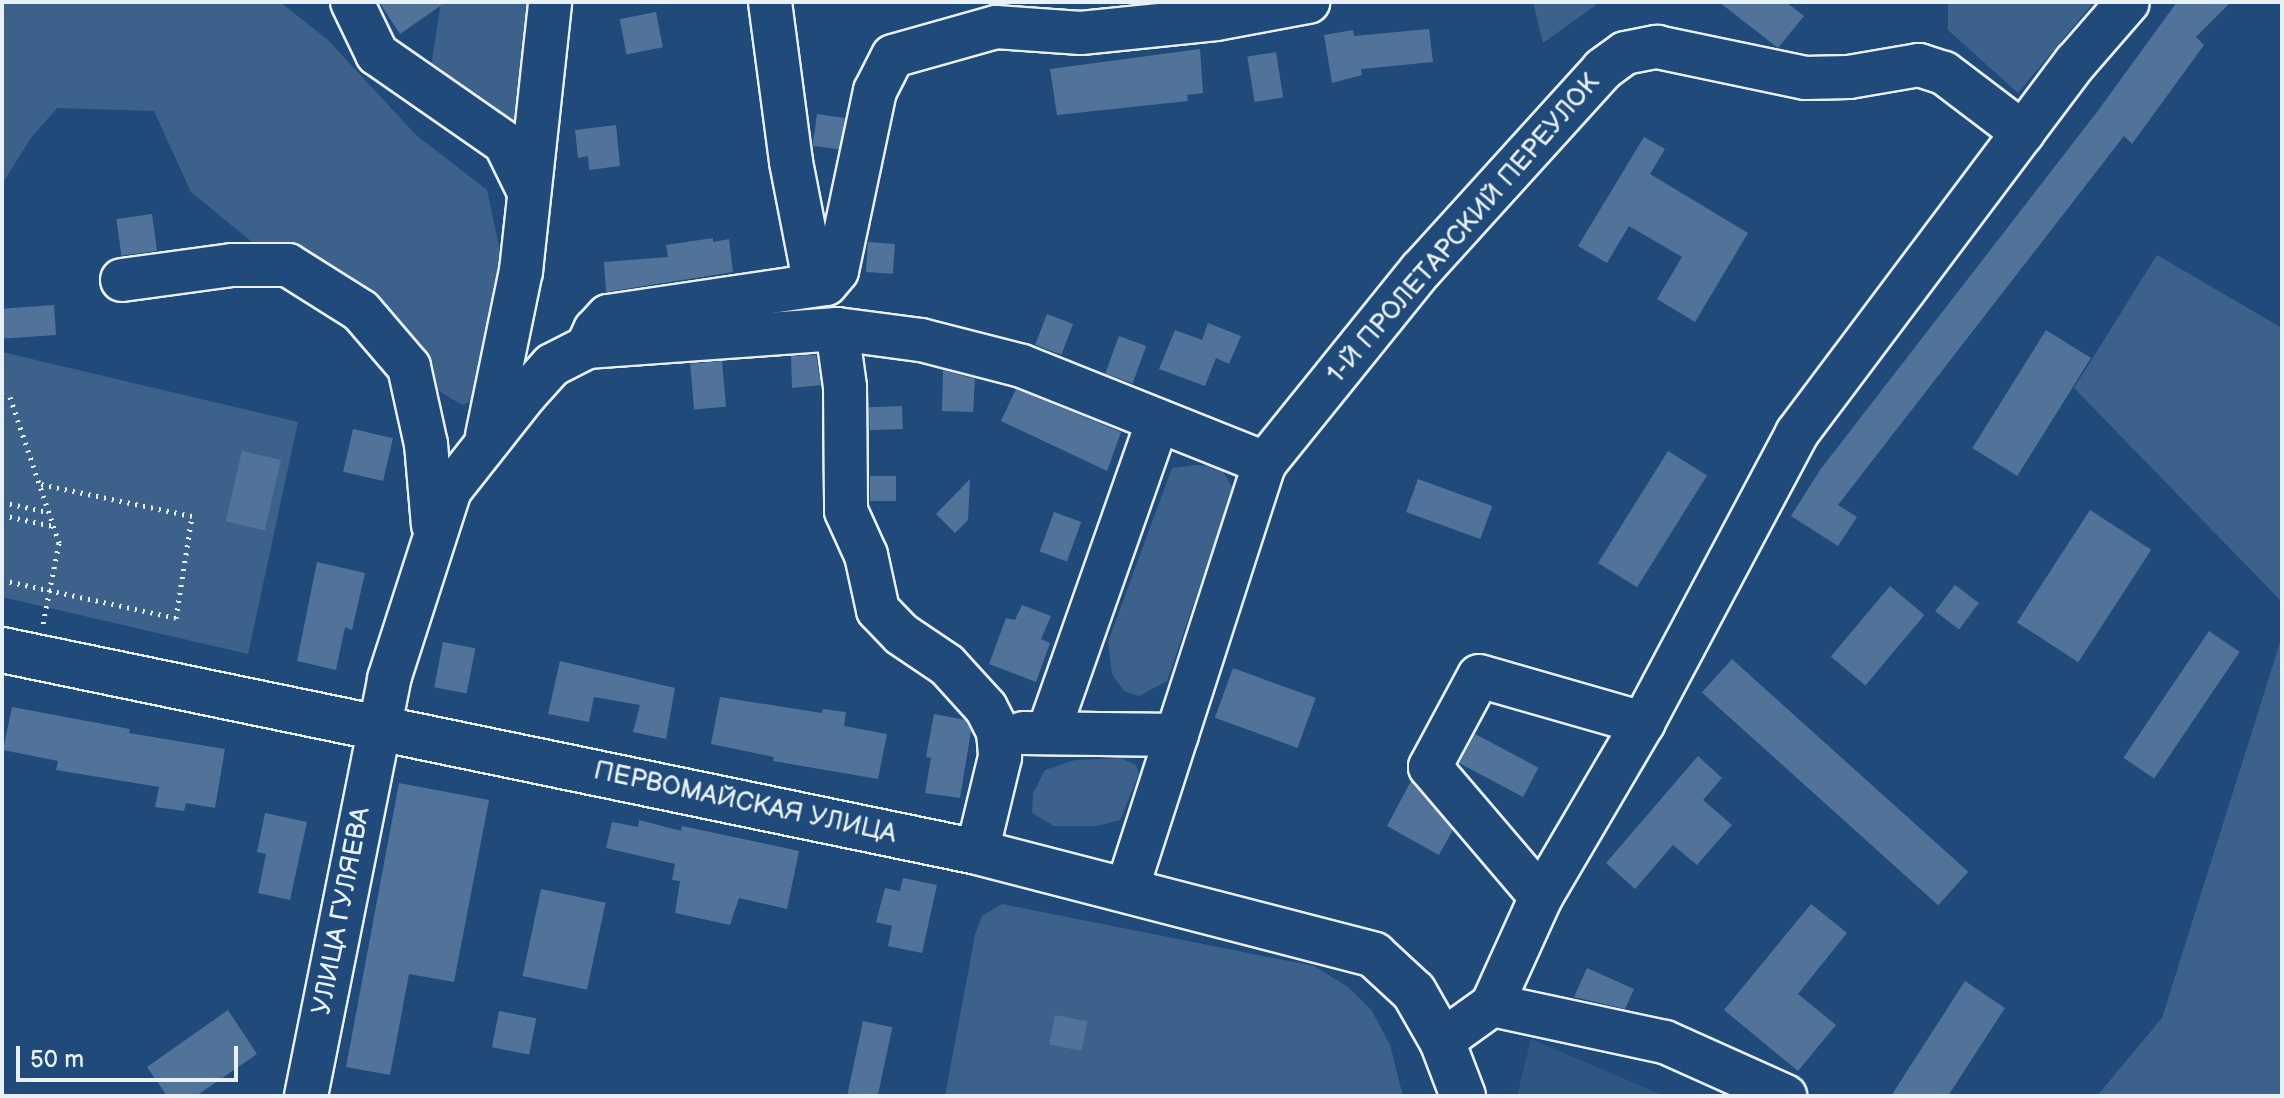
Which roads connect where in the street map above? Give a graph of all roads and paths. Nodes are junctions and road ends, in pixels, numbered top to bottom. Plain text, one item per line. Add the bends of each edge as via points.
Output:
1 (352, 2) edge
2 (550, 2) edge
3 (770, 2) edge
4 (1308, 2) edge
5 (2128, 2) edge
6 (2023, 133) junction
7 (529, 192) junction
8 (122, 280) dead end
9 (810, 286) junction
10 (837, 329) junction
11 (587, 347) junction
12 (2, 395) edge
13 (1158, 421) junction
14 (485, 447) junction
15 (1265, 463) junction
16 (40, 484) junction
17 (2, 502) edge
18 (49, 512) junction
19 (2, 515) edge
20 (54, 526) junction
21 (434, 539) junction
22 (2, 580) edge
23 (50, 590) junction
24 (19, 653) edge
25 (1643, 723) junction
26 (379, 726) junction
27 (998, 732) junction
28 (1048, 733) junction
29 (1177, 735) junction
30 (977, 852) junction
31 (1127, 889) junction
32 (1541, 897) junction
33 (1492, 1005) junction
34 (1442, 1041) junction
35 (306, 1096) edge
36 (1463, 1096) edge
37 (1785, 1096) edge

1 - 7 street via 377,54 505,143
2 - 7 street
3 - 9 street
4 - 9 street via 1216,19 1081,33 996,27 893,56 875,91 837,271 826,284
5 - 6 street
6 - 15 street, 1-Й ПРОЛЕТАРСКИЙ ПЕРЕУЛОК via 1944,73 1919,65 1805,78 1657,47 1625,53 1603,69 1421,270
6 - 25 street via 1797,433
7 - 14 street via 521,271
8 - 21 street via 232,265 288,265 361,311 409,367 426,444
9 - 11 street via 608,316
10 - 11 street
10 - 13 street via 921,340 1022,366
10 - 27 street via 845,387 846,511 866,555 878,610 901,634 947,665 986,708
11 - 14 street, УЛИЦА ГУЛЯЕВА via 552,365
12 - 16 path via 10,397
13 - 15 street
13 - 28 street
14 - 21 street, УЛИЦА ГУЛЯЕВА via 450,490
15 - 29 street, 1-Й ПРОЛЕТАРСКИЙ ПЕРЕУЛОК
16 - 18 path
16 - 23 path via 192,516 176,618
17 - 18 path
18 - 20 path
19 - 20 path
20 - 23 path via 59,543
21 - 26 street, УЛИЦА ГУЛЯЕВА
22 - 23 path
23 - 24 path
24 - 26 main road, ПЕРВОМАЙСКАЯ УЛИЦА
25 - 32 street
25 - 32 street via 1479,676 1430,767
26 - 30 main road, ПЕРВОМАЙСКАЯ УЛИЦА
26 - 35 street, УЛИЦА ГУЛЯЕВА
27 - 28 street
27 - 30 street via 1000,757
28 - 29 street
29 - 31 street, 1-Й ПРОЛЕТАРСКИЙ ПЕРЕУЛОК
30 - 31 main road, ПЕРВОМАЙСКАЯ УЛИЦА
31 - 34 main road, ПЕРВОМАЙСКАЯ УЛИЦА via 1374,955 1414,992
32 - 33 street
33 - 34 street
33 - 37 street via 1665,1042
34 - 36 main road, ПЕРВОМАЙСКАЯ УЛИЦА

